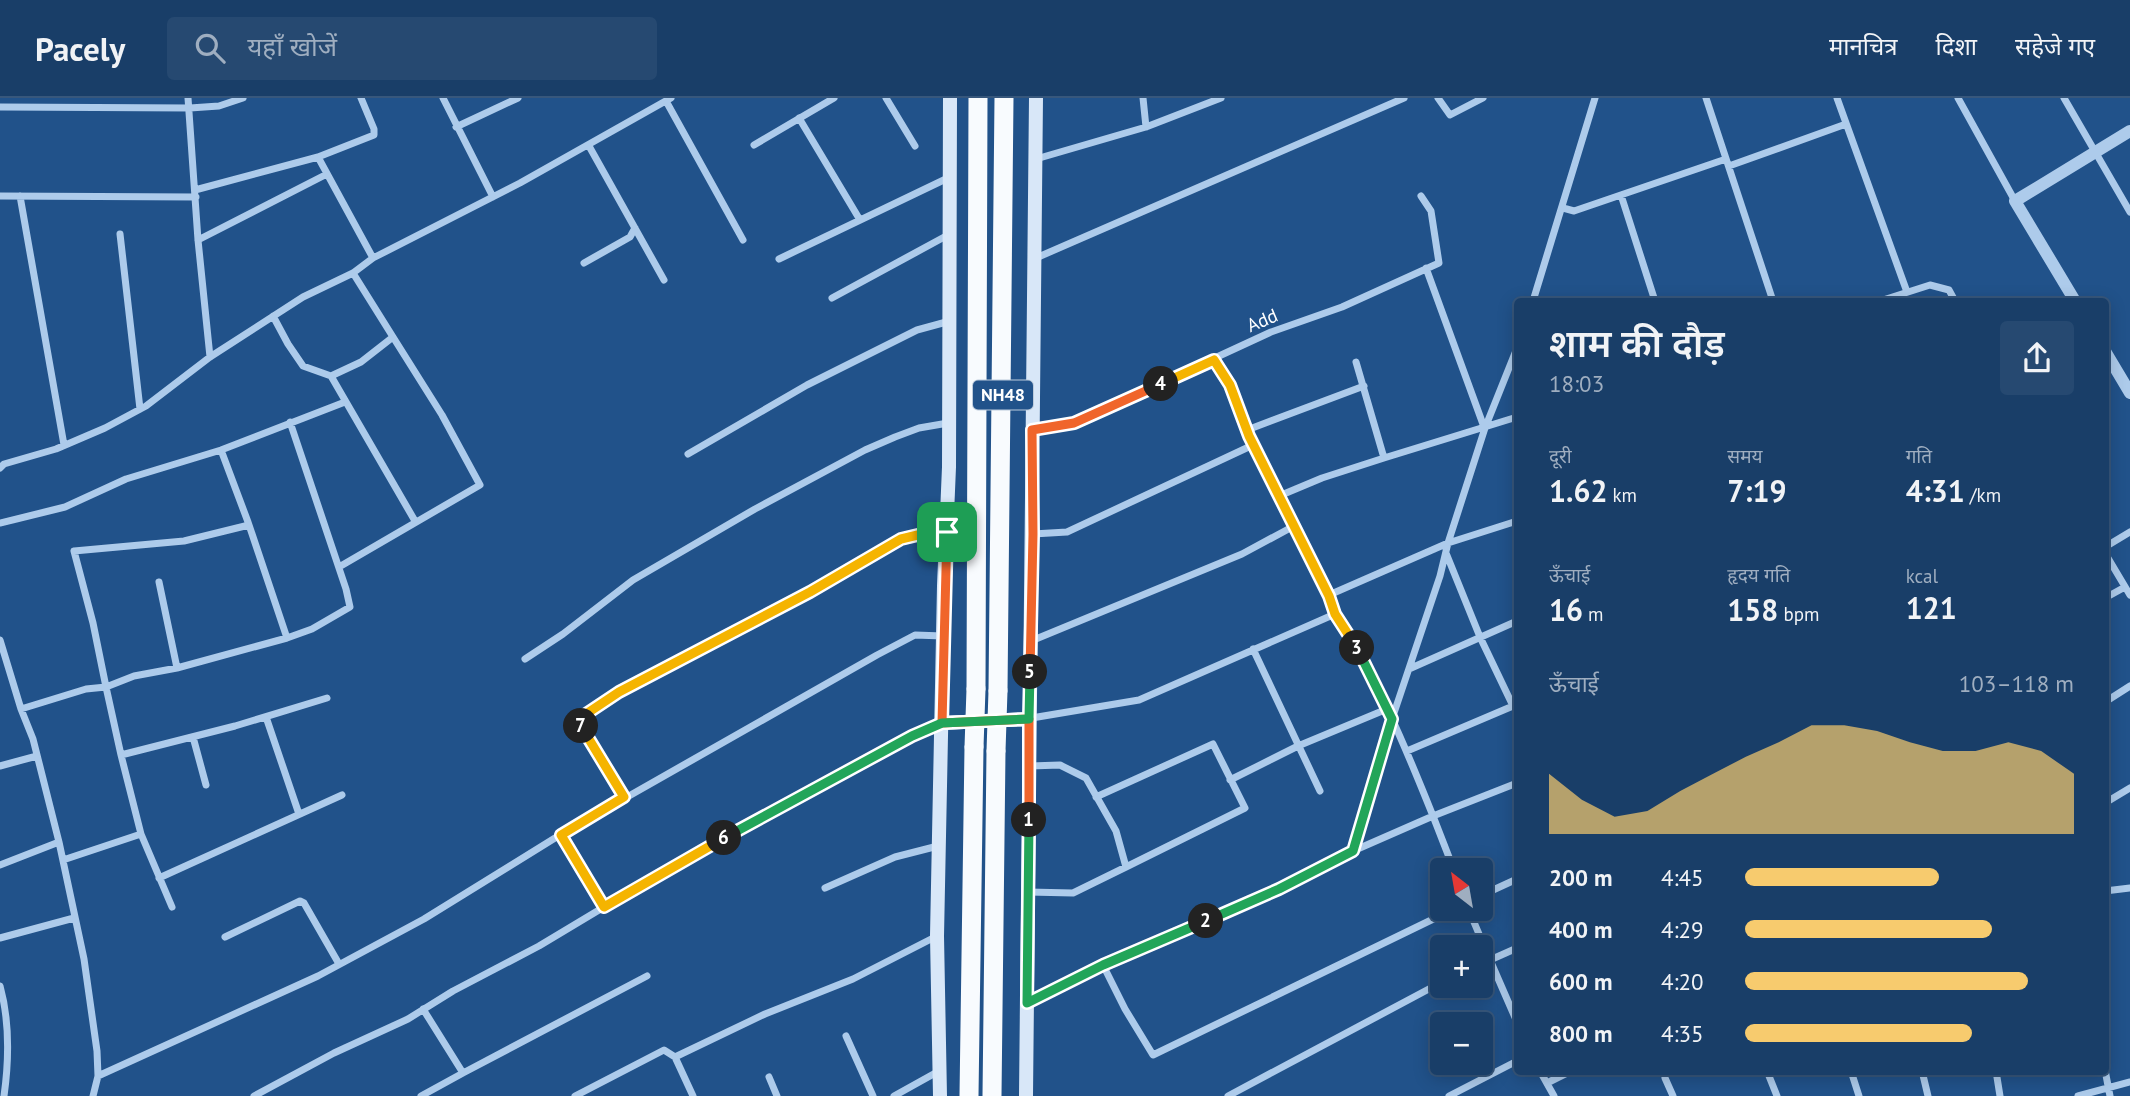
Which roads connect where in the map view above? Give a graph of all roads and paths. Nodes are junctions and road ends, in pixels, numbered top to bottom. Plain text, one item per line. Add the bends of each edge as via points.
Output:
1 (188, 98) edge
2 (243, 98) edge
3 (361, 98) edge
4 (443, 98) edge
5 (518, 98) edge
6 (834, 98) edge
7 (886, 98) edge
8 (950, 98) edge
9 (978, 98) edge
10 (1004, 98) edge
11 (1036, 98) edge
12 (1143, 98) edge
13 (1221, 98) edge
14 (1404, 98) edge
15 (1438, 98) edge
16 (1483, 98) edge
17 (1595, 98) edge
18 (1706, 98) edge
19 (1837, 98) edge
20 (1958, 98) edge
21 (2064, 98) edge
22 (668, 99) edge
23 (0, 107) edge
24 (190, 108) junction
25 (799, 118) junction
26 (1846, 124) junction
27 (456, 127) junction
28 (1146, 127) junction
29 (2130, 131) edge
30 (754, 145) dead end
31 (589, 146) junction
32 (915, 146) dead end
33 (2095, 153) junction
34 (318, 157) junction
35 (1036, 159) junction
36 (1728, 163) junction
37 (327, 174) junction
38 (950, 177) junction
39 (196, 194) junction
40 (1421, 195) dead end
41 (1621, 195) junction
42 (0, 196) edge
43 (20, 196) junction
44 (493, 197) junction
45 (2015, 201) junction
46 (1563, 208) junction
47 (2130, 212) edge
48 (860, 220) junction
49 (635, 228) junction
50 (120, 234) dead end
51 (949, 235) junction
52 (198, 240) junction
53 (743, 240) dead end
54 (373, 258) junction
55 (1036, 258) junction
56 (779, 259) dead end
57 (584, 263) dead end
58 (1426, 268) junction
59 (353, 272) junction
60 (664, 280) dead end
61 (1907, 292) junction
62 (832, 298) dead end
63 (1534, 298) edge
64 (1653, 298) edge
65 (1772, 298) edge
66 (1889, 298) edge
67 (1953, 298) edge
68 (2073, 298) edge
69 (273, 316) junction
70 (950, 320) junction
71 (393, 337) junction
72 (1514, 356) edge
73 (210, 357) junction
74 (2109, 358) edge
75 (1214, 360) junction
76 (1356, 362) dead end
77 (331, 376) junction
78 (1364, 386) junction
79 (2130, 393) edge
80 (345, 402) junction
81 (140, 409) junction
82 (1514, 418) edge
83 (290, 422) junction
84 (948, 424) junction
85 (1485, 428) junction
86 (1032, 430) junction
87 (1247, 430) junction
88 (1253, 445) junction
89 (64, 446) junction
90 (221, 450) junction
91 (688, 454) dead end
92 (1384, 458) junction
93 (0, 468) edge
94 (1279, 496) junction
95 (415, 522) junction
96 (1514, 522) edge
97 (0, 523) edge
98 (249, 525) junction
99 (1294, 526) junction
100 (947, 532) junction
101 (2130, 532) edge
102 (1033, 534) junction
103 (1447, 543) junction
104 (2109, 545) edge
105 (1446, 553) junction
106 (2109, 560) edge
107 (339, 567) junction
108 (159, 582) dead end
109 (2125, 587) junction
110 (2130, 595) edge
111 (1329, 596) junction
112 (2109, 596) edge
113 (1335, 614) junction
114 (1514, 622) edge
115 (943, 636) junction
116 (287, 638) junction
117 (1480, 638) junction
118 (0, 640) edge
119 (1031, 641) junction
120 (1253, 649) junction
121 (525, 659) dead end
122 (177, 668) junction
123 (1409, 669) junction
124 (2130, 686) edge
125 (106, 687) junction
126 (327, 698) dead end
127 (2109, 699) edge
128 (1514, 703) edge
129 (1514, 705) edge
130 (21, 709) junction
131 (1387, 709) junction
132 (266, 717) junction
133 (1029, 719) junction
134 (1392, 719) junction
135 (942, 723) junction
136 (193, 737) junction
137 (1298, 746) junction
138 (1407, 751) junction
139 (121, 755) junction
140 (37, 756) junction
141 (0, 766) edge
142 (1030, 766) junction
143 (1230, 780) junction
144 (1514, 784) edge
145 (206, 785) dead end
146 (2130, 788) edge
147 (1320, 790) dead end
148 (342, 795) dead end
149 (624, 797) junction
150 (1097, 797) junction
151 (2109, 801) edge
152 (299, 814) junction
153 (1433, 816) junction
154 (141, 834) junction
155 (561, 835) junction
156 (59, 842) junction
157 (939, 846) junction
158 (1353, 851) junction
159 (1449, 858) edge
160 (63, 860) junction
161 (0, 865) edge
162 (1126, 867) junction
163 (159, 878) junction
164 (1514, 880) edge
165 (825, 888) dead end
166 (2130, 888) edge
167 (1493, 890) edge
168 (2109, 891) edge
169 (1027, 892) junction
170 (172, 907) dead end
171 (604, 907) junction
172 (74, 918) junction
173 (1430, 921) edge
174 (937, 936) junction
175 (225, 937) dead end
176 (0, 938) edge
177 (1514, 949) edge
178 (1493, 959) edge
179 (339, 964) junction
180 (1103, 965) junction
181 (1493, 967) edge
182 (648, 976) dead end
183 (0, 986) edge
184 (1430, 988) edge
185 (1027, 1003) junction
186 (424, 1009) junction
187 (1514, 1014) edge
188 (846, 1036) dead end
189 (675, 1058) junction
190 (1514, 1063) edge
191 (940, 1070) junction
192 (463, 1073) junction
193 (1542, 1075) edge
194 (1563, 1075) edge
195 (1769, 1075) edge
196 (1852, 1075) edge
197 (1923, 1075) edge
198 (1997, 1075) edge
199 (2106, 1075) edge
200 (97, 1076) junction
201 (769, 1077) dead end
202 (1665, 1078) dead end
203 (2130, 1082) edge
204 (1546, 1083) junction
205 (2108, 1086) junction
206 (4, 1096) edge
207 (93, 1096) edge
208 (254, 1096) edge
209 (421, 1096) edge
210 (575, 1096) edge
211 (693, 1096) edge
212 (778, 1096) edge
213 (873, 1096) edge
214 (894, 1096) edge
215 (940, 1096) edge
216 (969, 1096) edge
217 (992, 1096) edge
218 (1026, 1096) edge
219 (1228, 1096) edge
220 (1449, 1096) edge
221 (1554, 1096) edge
222 (1673, 1096) edge
223 (1777, 1096) edge
224 (1859, 1096) edge
225 (1928, 1096) edge
226 (2000, 1096) edge
227 (2078, 1096) edge
228 (2110, 1096) edge

1 - 24 street
2 - 24 street
3 - 34 street via 374,135
4 - 27 street
5 - 27 street
6 - 25 street
7 - 32 street
8 - 38 main road
9 - 216 highway, NH48, bridge
10 - 217 highway, NH48, bridge
11 - 35 main road
12 - 28 street
13 - 28 street
14 - 55 street
15 - 16 street via 1450,115
17 - 46 street
18 - 36 street
19 - 26 street
20 - 45 street
21 - 33 street
22 - 31 street
22 - 53 street
23 - 24 street
24 - 39 street
25 - 30 street
25 - 48 street
26 - 36 street
26 - 61 street
27 - 44 street
28 - 35 street
29 - 33 street
31 - 44 street
31 - 49 street
33 - 45 street
33 - 47 street
34 - 37 street
34 - 39 street
35 - 55 main road
36 - 41 street
36 - 65 street
37 - 52 street
37 - 54 street
38 - 48 street
38 - 51 main road
39 - 43 street
39 - 52 street
40 - 58 street via 1431,211 1439,263
41 - 46 street via 1574,211
41 - 64 street
42 - 43 street
43 - 89 street
44 - 54 street
45 - 68 street
46 - 63 street
48 - 56 street
49 - 57 street via 631,237
49 - 60 street
50 - 81 street
51 - 62 street
51 - 70 main road
52 - 73 street
54 - 59 street
55 - 86 main road
58 - 75 street, Add
58 - 85 street
59 - 69 street
59 - 71 street
61 - 66 street
61 - 67 street via 1930,285 1949,290
69 - 73 street
69 - 77 street via 303,366
70 - 84 main road
70 - 91 street via 917,330 807,385
71 - 77 street via 361,362
71 - 95 street via 480,485
72 - 85 street
73 - 81 street
74 - 79 street
75 - 86 street, Add via 1074,423
75 - 87 street via 1230,385
76 - 78 street
77 - 80 street
78 - 87 street
78 - 92 street
80 - 83 street
80 - 95 street
81 - 89 street
82 - 85 street
83 - 90 street
83 - 107 street
84 - 100 main road
84 - 121 street via 919,428 875,446 755,509 633,580
85 - 92 street
85 - 103 street
86 - 102 main road
87 - 88 street
88 - 94 street
88 - 102 street via 1067,532
89 - 93 street
90 - 97 street via 126,479 65,507
90 - 98 street
92 - 94 street
94 - 99 street
95 - 107 street
96 - 103 street
98 - 116 street
98 - 125 street via 184,541 74,551
99 - 111 street
99 - 119 street via 1242,554
100 - 115 main road
100 - 149 street via 901,539 583,716 581,725
101 - 104 street
102 - 119 main road
103 - 105 street
103 - 111 street
105 - 117 street
105 - 123 street
106 - 109 street
107 - 116 street via 349,607 313,629
108 - 122 street
109 - 110 street
109 - 112 street
111 - 113 street
113 - 120 street
113 - 131 street
114 - 117 street
115 - 135 main road
115 - 149 street via 915,635
116 - 122 street
117 - 123 street
117 - 128 street
118 - 130 street
119 - 133 main road
120 - 133 street via 1139,700
120 - 137 street
122 - 125 street
123 - 134 street
124 - 127 street
125 - 130 street
125 - 139 street
126 - 132 street
129 - 138 street
130 - 140 street
131 - 134 street
131 - 137 street
132 - 136 street
132 - 152 street
133 - 135 street
133 - 142 main road
134 - 138 street
134 - 158 street
135 - 157 main road
135 - 171 street
136 - 139 street
136 - 145 street
137 - 143 street
137 - 147 street
138 - 153 street
139 - 154 street
140 - 141 street
140 - 156 street
142 - 150 street via 1060,765 1086,778
142 - 169 main road
143 - 150 street via 1213,744
143 - 162 street via 1245,808
144 - 153 street
146 - 151 street
148 - 152 street
149 - 155 street
150 - 162 street via 1116,831
152 - 163 street
153 - 158 street
153 - 159 street
154 - 160 street
154 - 163 street
155 - 171 street
155 - 179 street via 424,919
156 - 160 street
156 - 161 street
157 - 165 street via 895,857
157 - 174 main road
158 - 180 street via 1279,889
160 - 172 street
162 - 169 street via 1073,892
163 - 170 street
164 - 167 street
166 - 168 street
169 - 185 main road
171 - 186 street
172 - 176 street
172 - 200 street via 84,959
173 - 180 street via 1153,1055
174 - 189 street via 853,979 765,1014
174 - 191 main road
175 - 179 street via 300,901
177 - 178 street
179 - 200 street
180 - 185 street
181 - 187 street
182 - 192 street
183 - 206 street via 7,1028
184 - 219 street
185 - 218 main road
186 - 192 street
186 - 208 street
188 - 213 street
189 - 210 street via 664,1050
189 - 211 street
190 - 220 street
191 - 214 street
191 - 215 main road
192 - 209 street
193 - 204 street
194 - 204 street
195 - 223 street
196 - 224 street
197 - 225 street
198 - 226 street
199 - 205 street
200 - 207 street
201 - 212 street
202 - 222 street
203 - 205 street
204 - 221 street
205 - 227 street
205 - 228 street

